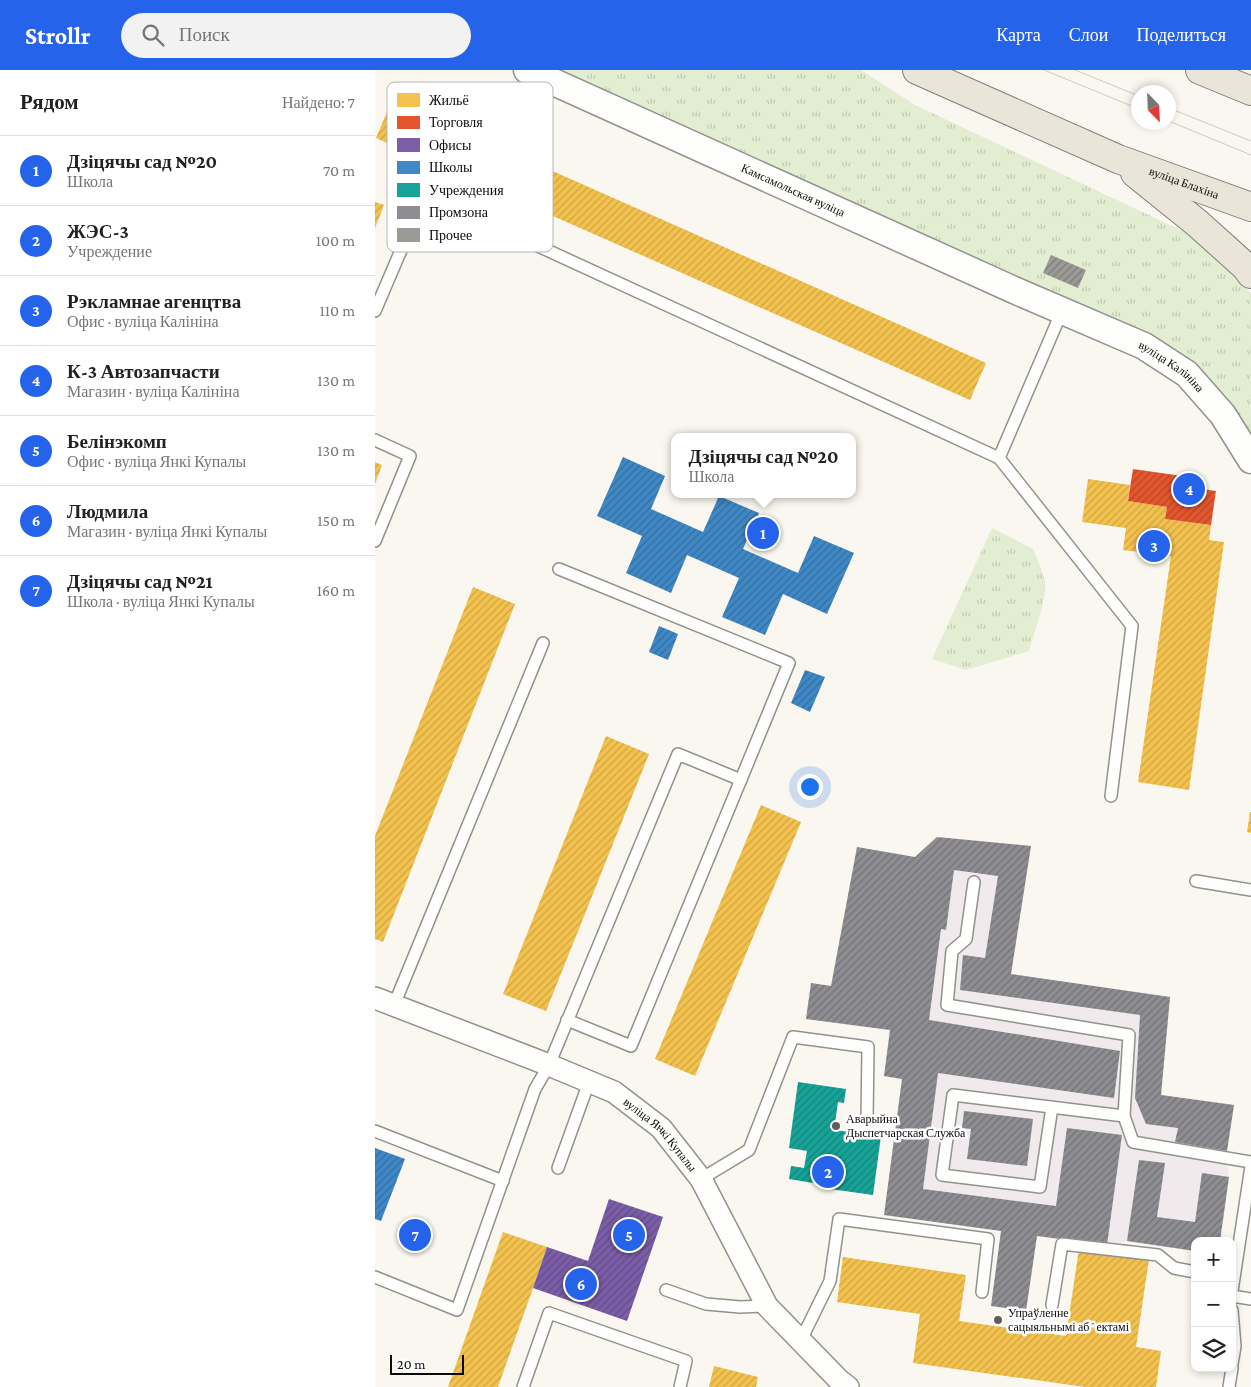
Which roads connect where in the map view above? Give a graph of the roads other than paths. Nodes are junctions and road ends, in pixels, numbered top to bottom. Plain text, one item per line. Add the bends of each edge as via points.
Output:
1 (527, 70) edge
2 (917, 70) edge
3 (1205, 72) edge
4 (1251, 76) edge
5 (1251, 92) edge
6 (1118, 159) junction
7 (1251, 207) edge
8 (400, 252) edge
9 (551, 252) edge
10 (1251, 274) edge
11 (375, 311) edge
12 (1062, 311) junction
13 (375, 440) edge
14 (999, 458) junction
15 (1251, 460) edge
16 (375, 540) edge
17 (559, 569) dead end
18 (543, 643) dead end
19 (741, 780) junction
20 (1111, 796) dead end
21 (1196, 881) dead end
22 (974, 882) dead end
23 (1251, 890) edge
24 (384, 1001) edge
25 (567, 1020) junction
26 (549, 1065) junction
27 (589, 1082) junction
28 (1052, 1107) junction
29 (1124, 1116) junction
30 (867, 1120) dead end
31 (375, 1131) edge
32 (1251, 1162) edge
33 (1251, 1166) edge
34 (558, 1168) dead end
35 (701, 1179) junction
36 (503, 1181) junction
37 (1236, 1259) edge
38 (1191, 1271) edge
39 (375, 1277) edge
40 (666, 1290) dead end
41 (982, 1292) dead end
42 (1236, 1297) edge
43 (1251, 1299) edge
44 (1052, 1305) dead end
45 (767, 1306) junction
46 (801, 1340) junction
47 (1231, 1372) edge
48 (523, 1387) edge
49 (680, 1387) edge
50 (848, 1387) edge
51 (1229, 1387) edge

1 - 12 street, Камсамольская вуліца
2 - 6 main road
3 - 4 main road
3 - 5 main road
6 - 7 main road, вуліца Блахіна
6 - 10 main road via 1197,224
8 - 11 lane
9 - 14 lane
12 - 14 lane
12 - 15 street, вуліца Калініна via 1144,346 1187,374 1223,415
13 - 16 lane via 410,456
14 - 20 lane via 1132,626
17 - 19 lane via 789,663
18 - 24 lane
19 - 25 lane via 678,754
19 - 25 lane via 631,1046
21 - 23 lane
22 - 29 lane via 966,939 952,951 947,1005 1129,1035
24 - 26 street, вуліца Янкі Купалы
25 - 26 lane
26 - 27 street, вуліца Янкі Купалы
26 - 36 lane via 535,1089
27 - 34 lane
27 - 35 street, вуліца Янкі Купалы via 614,1092 661,1128
28 - 28 lane via 953,1095 942,1175 1040,1187
28 - 29 lane
29 - 32 lane via 1133,1142
30 - 35 lane via 868,1047 793,1037 749,1150
31 - 36 lane
33 - 37 lane
35 - 45 street, вуліца Янкі Купалы
36 - 39 lane via 457,1310
38 - 44 lane via 1174,1268 1158,1255 1062,1244
40 - 45 lane via 707,1304
41 - 46 lane via 988,1239 839,1219 830,1281
42 - 43 lane
45 - 46 street, вуліца Янкі Купалы
46 - 50 street, вуліца Янкі Купалы
47 - 51 lane
48 - 49 lane via 549,1313 686,1361

